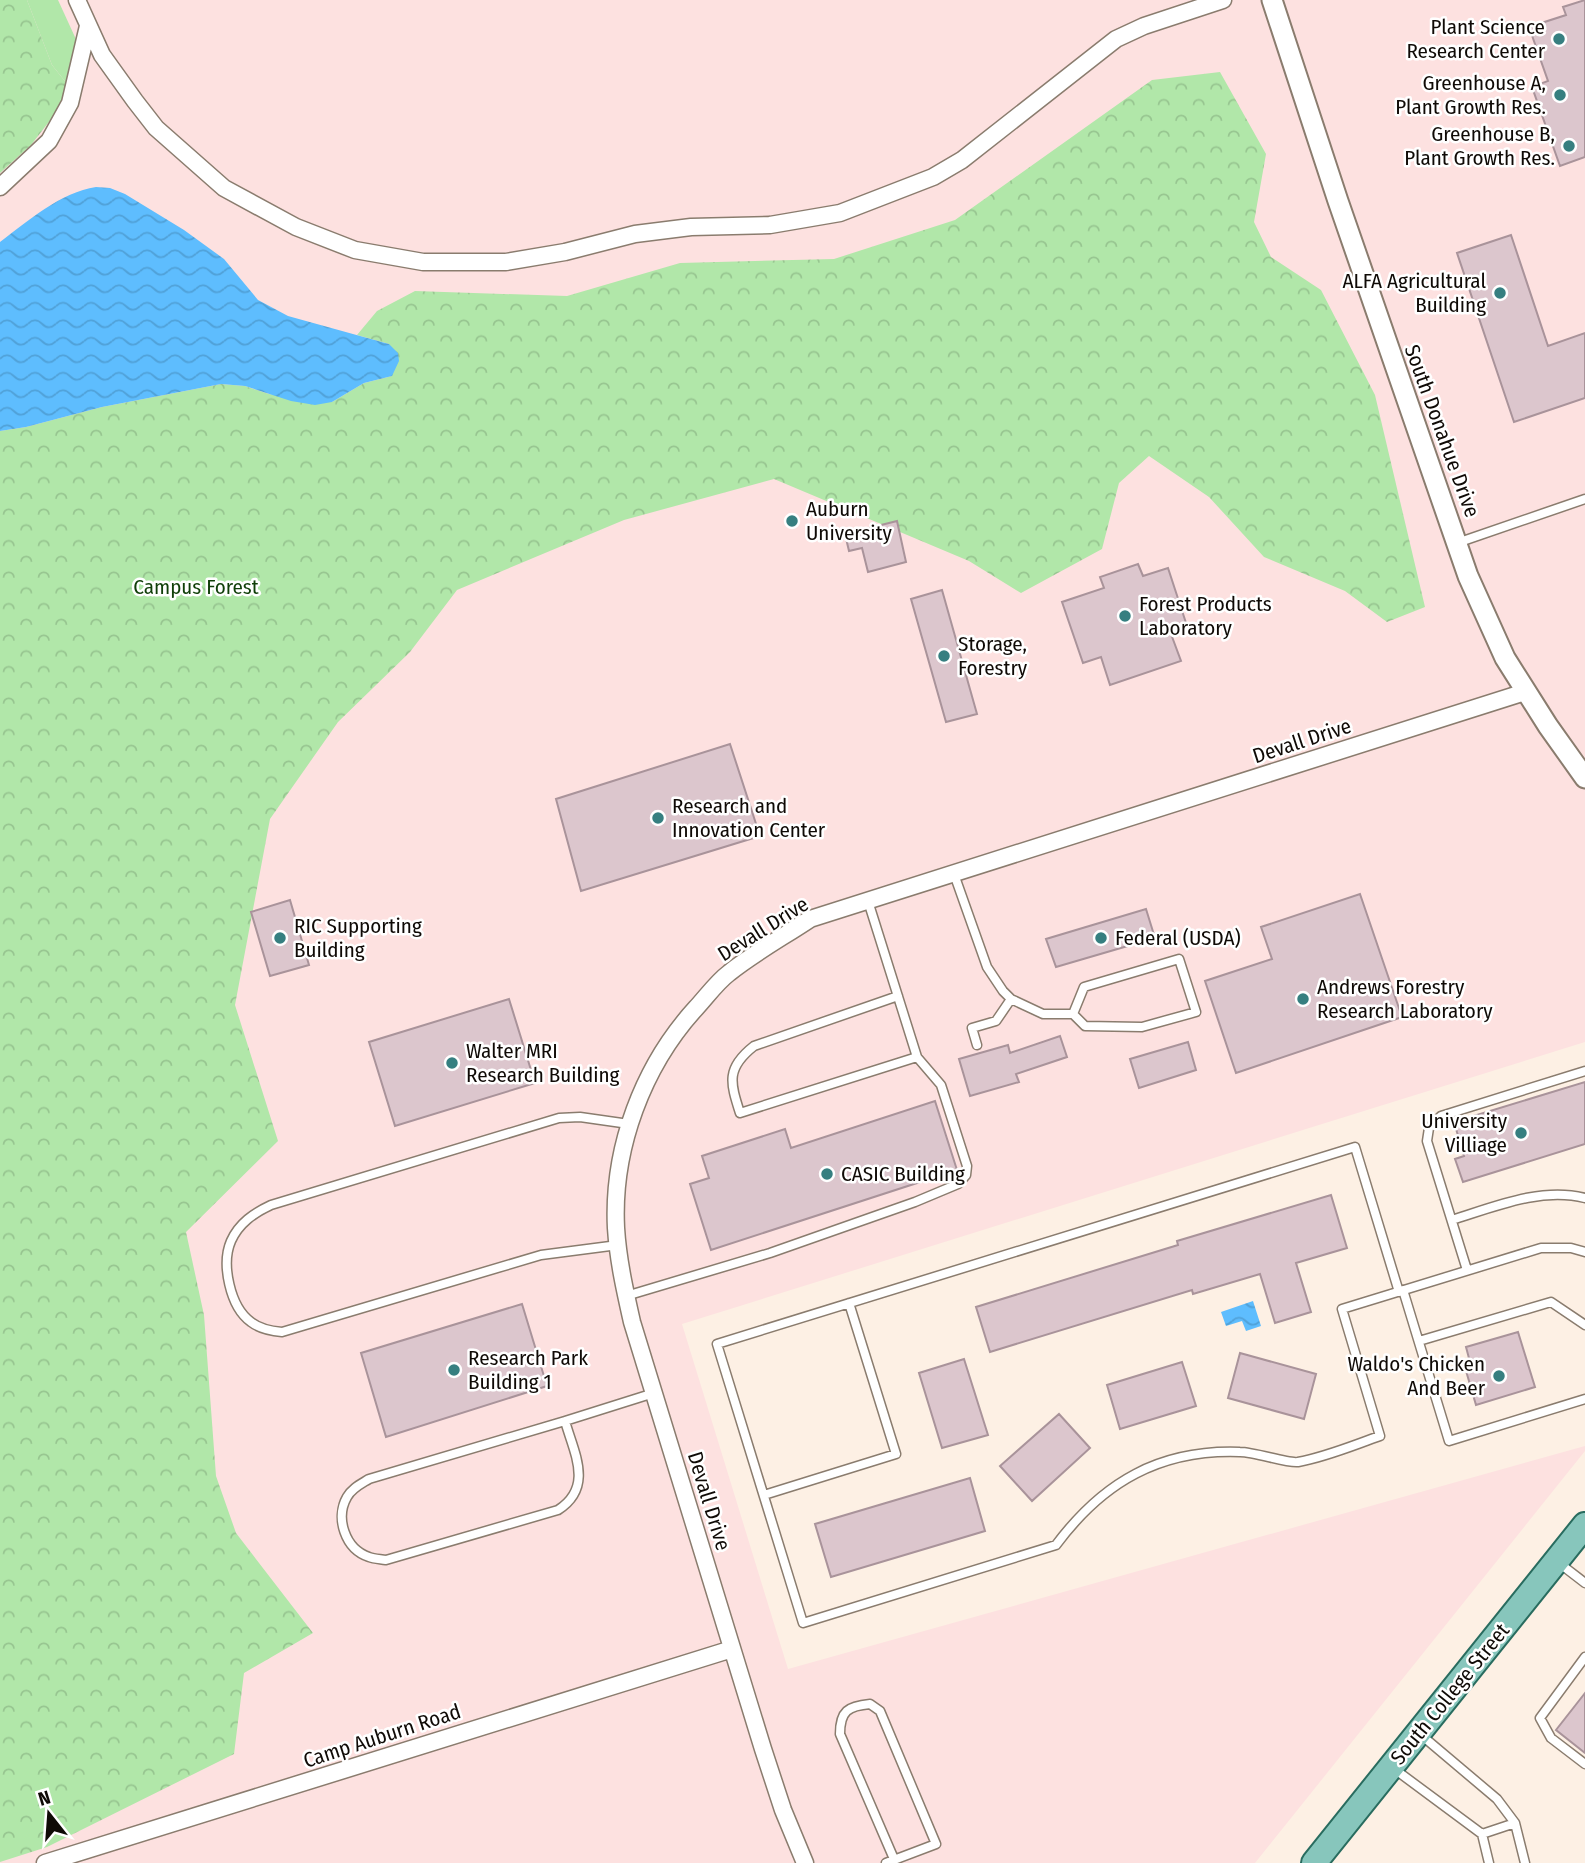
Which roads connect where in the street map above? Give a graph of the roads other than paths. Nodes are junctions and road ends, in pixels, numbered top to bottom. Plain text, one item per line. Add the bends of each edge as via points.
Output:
1 (77, 0) edge
2 (1223, 0) edge
3 (1272, 0) edge
4 (88, 26) junction
5 (0, 187) edge
6 (1585, 499) edge
7 (1457, 543) junction
8 (1525, 692) junction
9 (1585, 778) edge
10 (954, 874) junction
11 (868, 901) junction
12 (898, 996) junction
13 (1011, 999) junction
14 (1073, 1014) junction
15 (977, 1045) dead end
16 (917, 1057) junction
17 (1585, 1071) edge
18 (629, 1124) junction
19 (1585, 1198) edge
20 (1452, 1220) junction
21 (618, 1245) junction
22 (1585, 1252) edge
23 (1467, 1270) junction
24 (1401, 1291) junction
25 (626, 1296) junction
26 (849, 1303) junction
27 (1585, 1325) edge
28 (1419, 1341) junction
29 (654, 1393) junction
30 (1585, 1399) edge
31 (565, 1421) junction
32 (764, 1495) junction
33 (1585, 1525) edge
34 (1557, 1561) junction
35 (1585, 1583) edge
36 (732, 1649) junction
37 (1585, 1657) edge
38 (1418, 1733) junction
39 (1585, 1764) edge
40 (1391, 1767) junction
41 (1515, 1823) junction
42 (1482, 1834) junction
43 (890, 1861) edge
44 (45, 1863) edge
45 (805, 1863) edge
46 (1314, 1863) edge
47 (1489, 1863) edge
48 (1525, 1863) edge

1 - 4 street
2 - 4 street via 1116,39 962,160 933,177 840,213 770,225 635,234 506,262 424,262 355,250 296,227 224,188 156,128 102,55
3 - 7 street, South Donahue Drive
4 - 5 street via 71,103 49,141
6 - 7 lane
7 - 8 street, South Donahue Drive via 1505,658
8 - 9 street, South Donahue Drive
8 - 10 street, Devall Drive
10 - 11 street, Devall Drive
10 - 13 lane via 987,967
11 - 12 lane
11 - 18 street, Devall Drive via 810,919 728,974 675,1031
12 - 16 lane
12 - 16 lane via 754,1046 732,1072 732,1089 740,1113
13 - 14 lane via 1043,1014
13 - 15 lane via 996,1021 972,1028
14 - 14 lane via 1085,1027 1142,1027 1196,1012 1179,959 1084,987
16 - 25 lane via 941,1085 967,1167 958,1184 770,1252
17 - 20 lane via 1434,1121 1427,1141
18 - 21 street, Devall Drive via 616,1205
18 - 21 lane via 559,1118 271,1205 242,1224 230,1244 227,1268 242,1314 260,1328 282,1332 541,1255
19 - 20 lane via 1532,1196
20 - 23 lane
21 - 25 street, Devall Drive
22 - 23 lane via 1541,1248
23 - 24 lane
24 - 26 lane via 1354,1147
24 - 28 lane
24 - 32 lane via 1342,1309 1380,1436 1295,1463 1268,1455 1218,1451 1151,1466 1122,1480 1094,1502 1056,1545 803,1623
25 - 29 street, Devall Drive
26 - 32 lane via 717,1344
26 - 32 lane via 896,1454
27 - 28 lane via 1551,1302
28 - 30 lane via 1449,1441
29 - 31 lane
29 - 36 street, Devall Drive
31 - 31 lane via 580,1482 572,1498 558,1510 386,1560 369,1558 346,1537 342,1524 348,1497 369,1479
33 - 34 main road, South College Street
34 - 35 lane
34 - 38 main road, South College Street
36 - 44 street, Camp Auburn Road
36 - 45 street, Devall Drive
37 - 39 lane via 1540,1718 1551,1738
38 - 40 main road, South College Street
38 - 41 lane via 1497,1799
40 - 42 lane
40 - 46 main road, South College Street
41 - 42 lane
41 - 48 lane
42 - 47 lane
43 - 43 lane via 841,1734 840,1720 857,1705 870,1704 880,1711 936,1844

